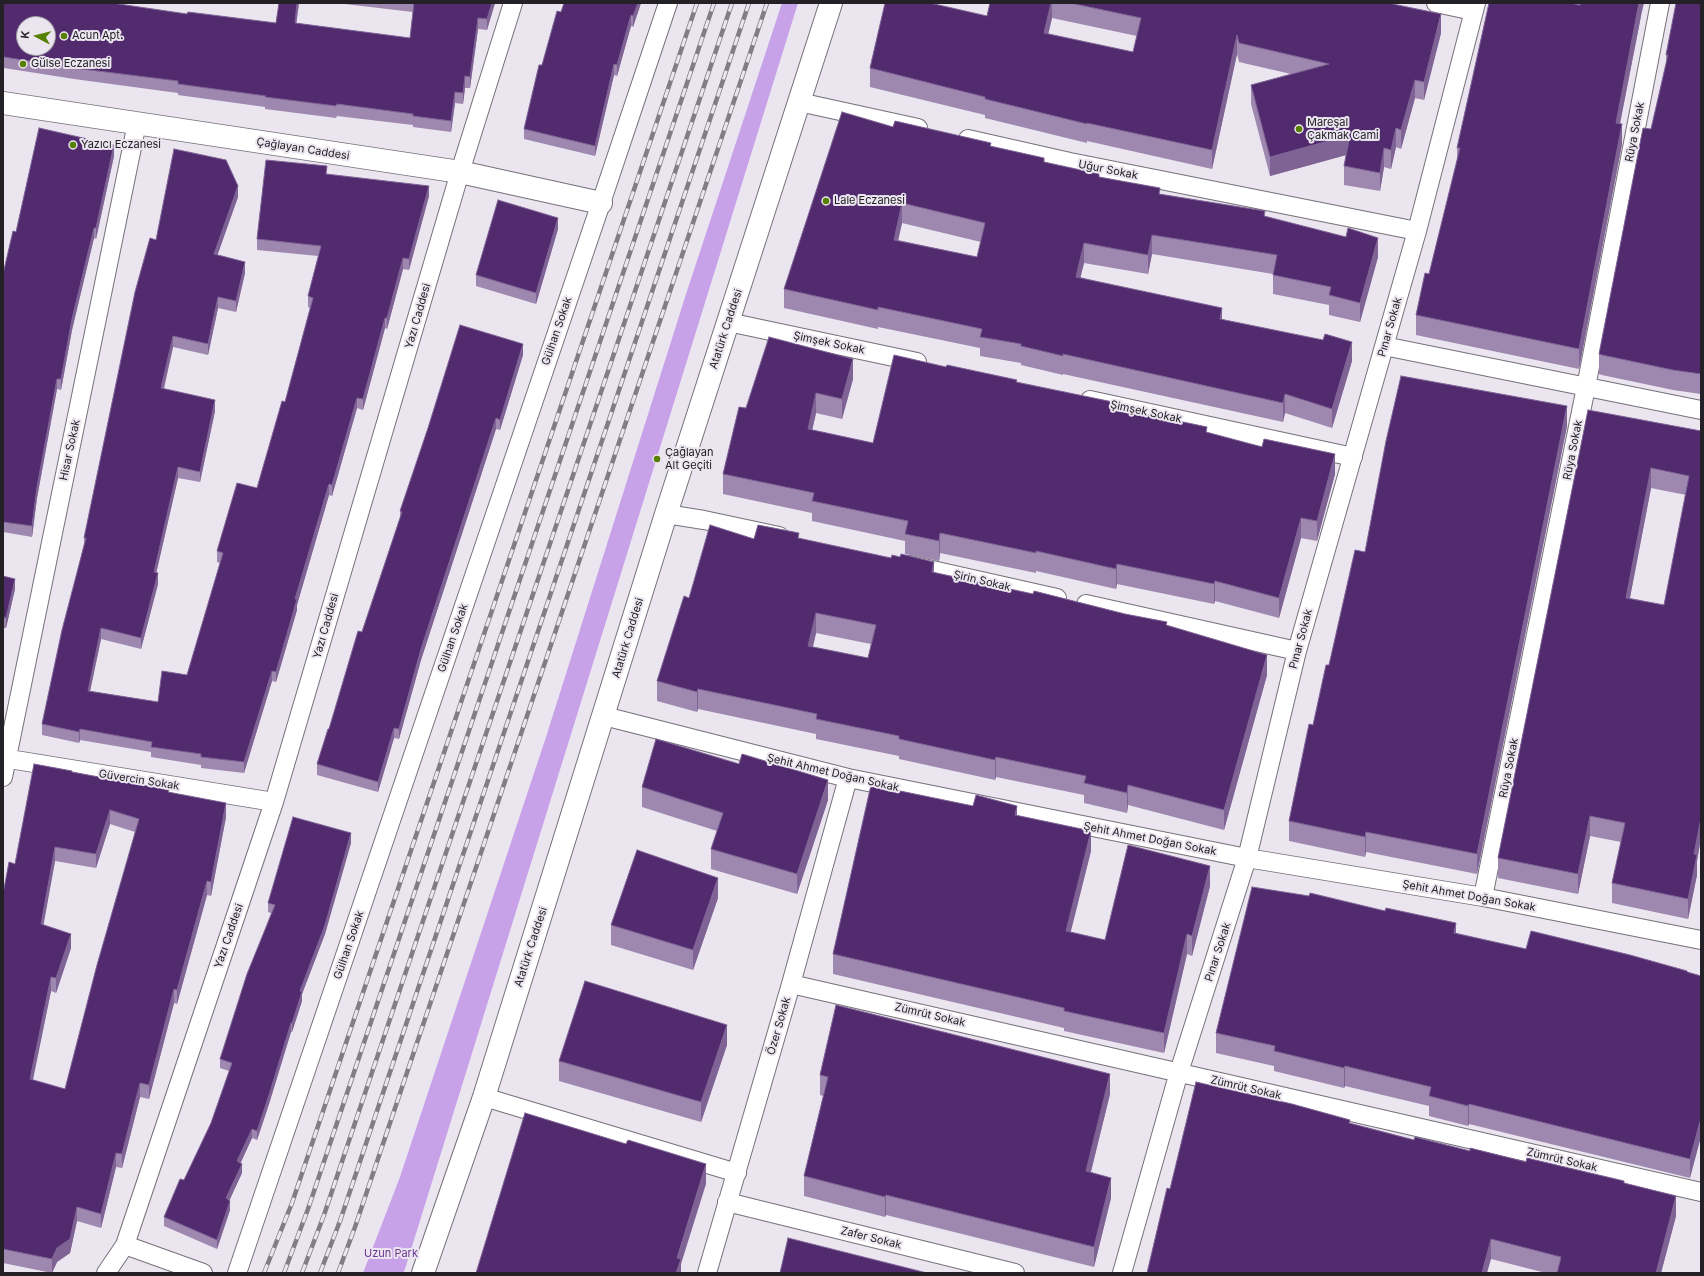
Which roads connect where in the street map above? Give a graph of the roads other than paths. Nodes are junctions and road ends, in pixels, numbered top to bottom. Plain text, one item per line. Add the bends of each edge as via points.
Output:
1 (514, 3) edge
2 (668, 3) edge
3 (831, 3) edge
4 (1436, 3) edge
5 (1660, 3) edge
6 (1475, 7) edge
7 (799, 102) junction
8 (3, 103) edge
9 (137, 123) junction
10 (931, 131) edge
11 (954, 136) edge
12 (460, 172) junction
13 (601, 202) junction
14 (1417, 231) junction
15 (728, 322) junction
16 (1384, 346) junction
17 (937, 367) edge
18 (1586, 387) junction
19 (1076, 397) edge
20 (1701, 410) edge
21 (1353, 457) junction
22 (666, 514) junction
23 (798, 540) edge
24 (891, 561) edge
25 (1297, 651) junction
26 (604, 716) junction
27 (5, 758) edge
28 (3, 777) edge
29 (848, 778) junction
30 (274, 802) junction
31 (1247, 858) junction
32 (1483, 897) junction
33 (1701, 940) edge
34 (791, 984) junction
35 (1180, 1072) junction
36 (484, 1097) junction
37 (737, 1173) junction
38 (1701, 1192) edge
39 (727, 1202) junction
40 (125, 1245) junction
41 (106, 1273) edge
42 (203, 1273) edge
43 (237, 1273) edge
44 (423, 1273) edge
45 (707, 1273) edge
46 (1015, 1273) edge
47 (1122, 1273) edge

1 - 12 street, Yazı Caddesi
2 - 13 street, Gülhan Sokak
3 - 7 main road, Atatürk Caddesi
4 - 6 street
5 - 18 street, Rüya Sokak
6 - 14 street, Pınar Sokak
7 - 10 street
7 - 15 main road, Atatürk Caddesi
8 - 9 main road, Çağlayan Caddesi
9 - 12 main road, Çağlayan Caddesi
9 - 27 street, Hisar Sokak
11 - 14 street, Uğur Sokak via 1070,162
12 - 13 main road, Çağlayan Caddesi
12 - 30 street, Yazı Caddesi
13 - 43 street, Gülhan Sokak
14 - 16 street, Pınar Sokak
15 - 17 street, Şimşek Sokak
15 - 22 main road, Atatürk Caddesi
16 - 18 street
16 - 21 street, Pınar Sokak
18 - 20 street
18 - 32 street, Rüya Sokak
19 - 21 street, Şimşek Sokak
21 - 25 street, Pınar Sokak
22 - 23 street
22 - 26 main road, Atatürk Caddesi
24 - 25 street, Şirin Sokak
25 - 31 street, Pınar Sokak
26 - 29 street, Şehit Ahmet Doğan Sokak
26 - 36 main road, Atatürk Caddesi
27 - 28 street, Hisar Sokak
27 - 30 street, Güvercin Sokak
29 - 31 street, Şehit Ahmet Doğan Sokak
29 - 34 street, Özer Sokak
30 - 40 street, Yazı Caddesi
31 - 32 street, Şehit Ahmet Doğan Sokak
31 - 35 street, Pınar Sokak
32 - 33 street, Şehit Ahmet Doğan Sokak
34 - 35 street, Zümrüt Sokak
34 - 37 street, Özer Sokak
35 - 38 street, Zümrüt Sokak
35 - 47 street, Pınar Sokak
36 - 37 street
36 - 44 main road, Atatürk Caddesi
37 - 39 street, Özer Sokak
39 - 45 street, Özer Sokak
39 - 46 street, Zafer Sokak
40 - 41 street, Yazı Caddesi
40 - 42 street

